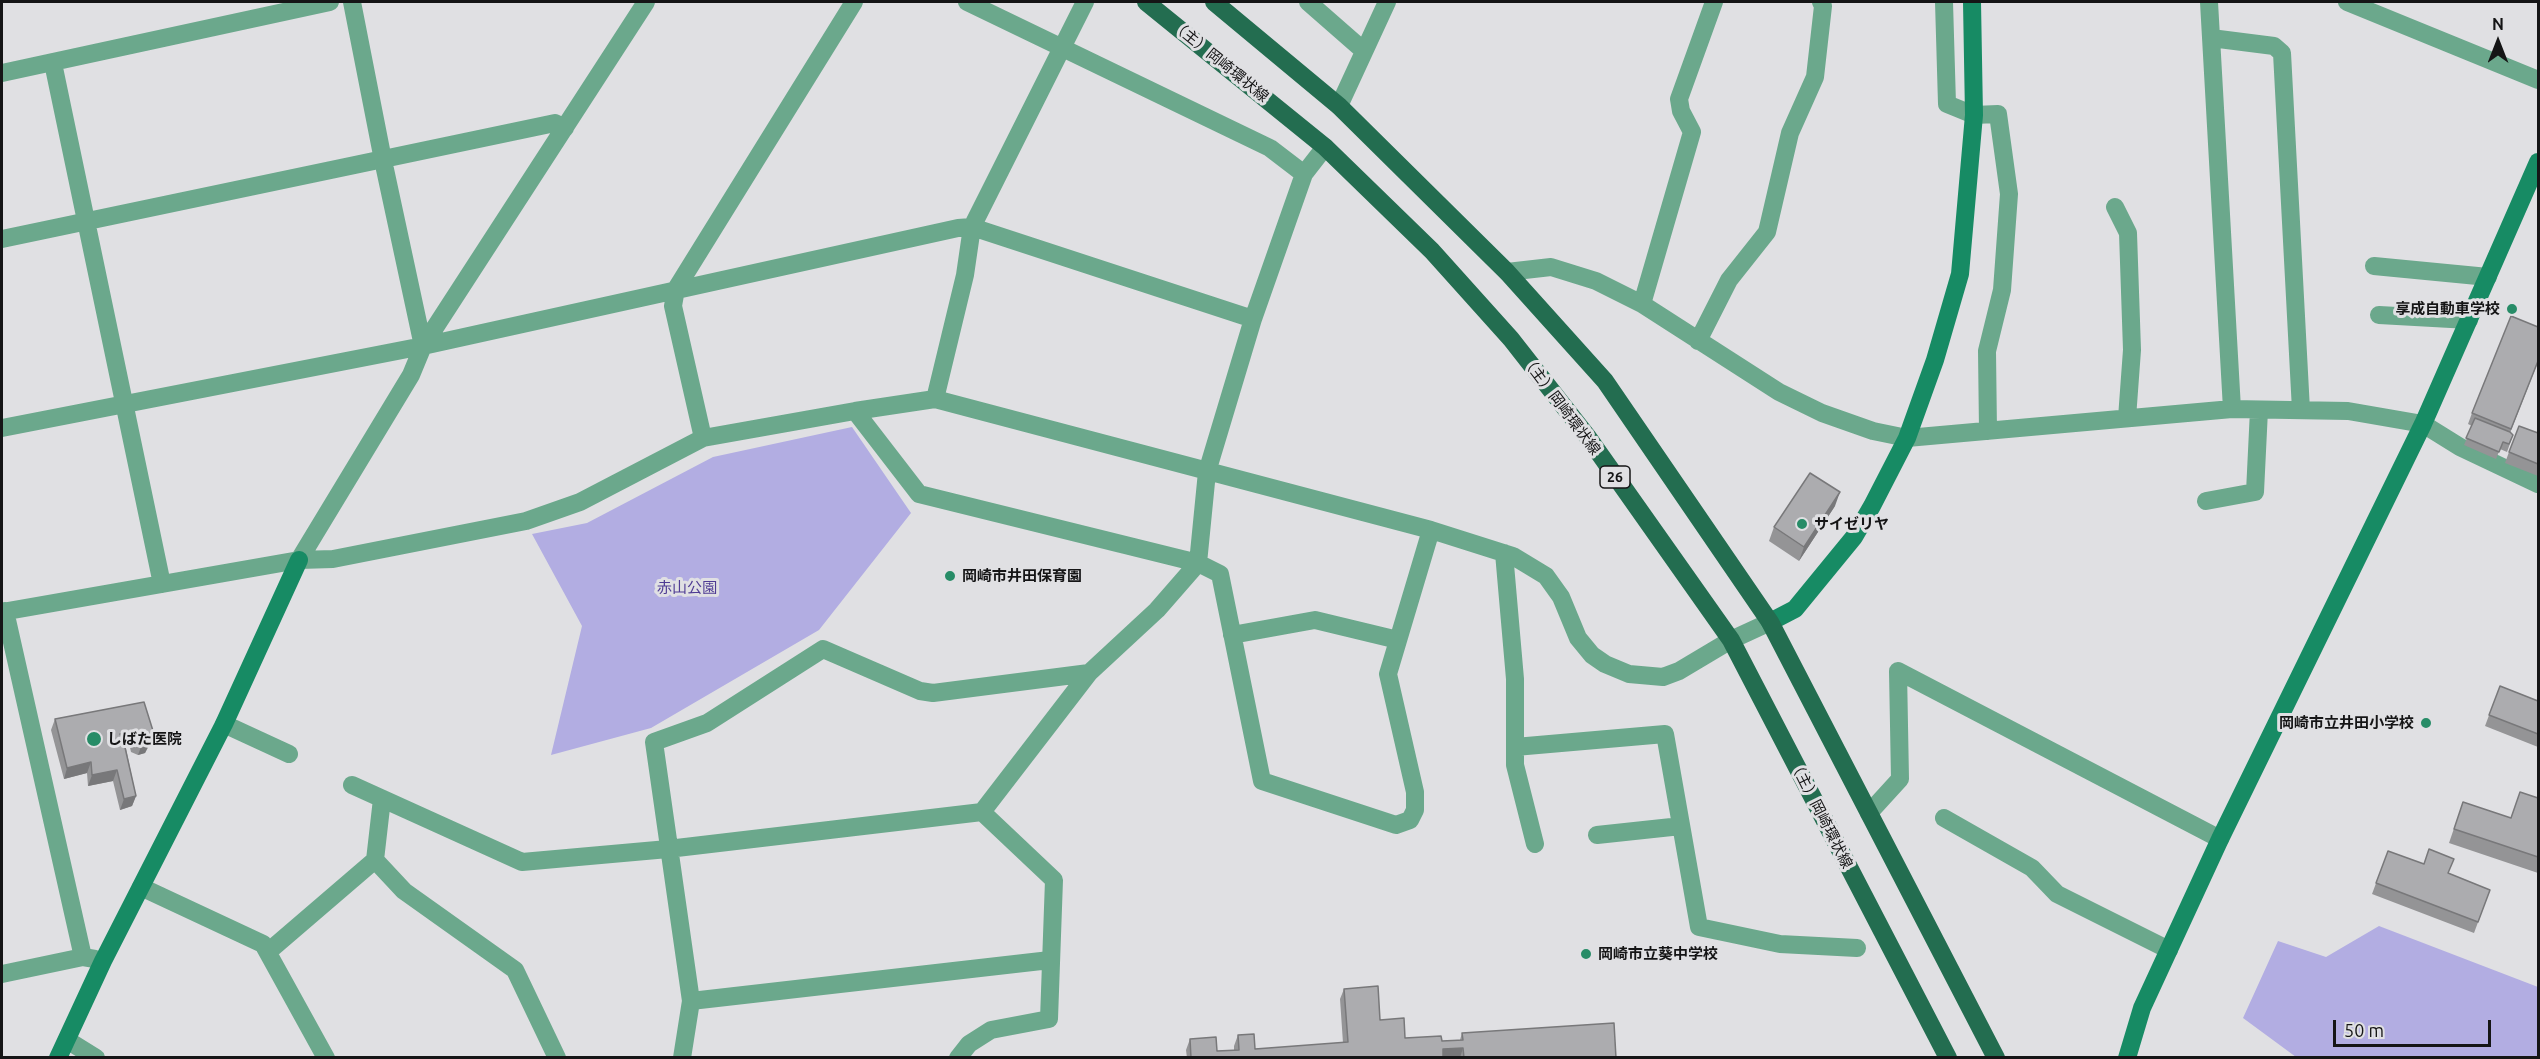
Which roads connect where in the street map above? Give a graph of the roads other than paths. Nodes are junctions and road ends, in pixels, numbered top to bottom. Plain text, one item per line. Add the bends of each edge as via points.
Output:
1 (330, 2) edge
2 (352, 2) edge
3 (646, 2) edge
4 (854, 2) edge
5 (967, 2) edge
6 (1085, 2) edge
7 (1146, 2) edge
8 (1214, 2) edge
9 (1308, 2) edge
10 (1387, 2) edge
11 (1714, 2) edge
12 (1821, 2) edge
13 (1944, 2) edge
14 (1972, 2) edge
15 (2209, 2) edge
16 (2347, 2) edge
17 (2211, 38) junction
18 (1063, 47) junction
19 (1364, 51) junction
20 (53, 63) junction
21 (2, 73) edge
22 (2538, 80) edge
23 (1339, 106) junction
24 (1974, 115) junction
25 (565, 128) junction
26 (1324, 147) junction
27 (383, 160) junction
28 (2538, 162) edge
29 (1304, 174) junction
30 (2115, 207) dead end
31 (86, 220) junction
32 (972, 227) junction
33 (2, 239) edge
34 (2374, 266) dead end
35 (1508, 272) junction
36 (2488, 277) junction
37 (676, 289) junction
38 (1642, 304) junction
39 (2379, 315) dead end
40 (1253, 319) junction
41 (2469, 320) junction
42 (1698, 341) junction
43 (423, 346) junction
44 (935, 399) junction
45 (125, 405) junction
46 (2232, 409) junction
47 (2259, 410) junction
48 (2301, 410) junction
49 (855, 411) junction
50 (2127, 418) junction
51 (2423, 424) junction
52 (2, 428) edge
53 (1988, 431) junction
54 (703, 438) junction
55 (1907, 438) junction
56 (1207, 472) junction
57 (2538, 484) edge
58 (2206, 501) dead end
59 (1431, 530) junction
60 (1504, 553) junction
61 (299, 560) junction
62 (1198, 563) junction
63 (162, 584) junction
64 (3, 612) edge
65 (1770, 622) junction
66 (1232, 635) junction
67 (1398, 640) junction
68 (1731, 640) junction
69 (1089, 673) junction
70 (224, 724) junction
71 (1515, 747) junction
72 (289, 754) dead end
73 (352, 784) dead end
74 (382, 799) junction
75 (982, 812) junction
76 (1869, 813) junction
77 (1944, 818) dead end
78 (1681, 826) junction
79 (1597, 835) dead end
80 (2220, 839) junction
81 (1535, 844) dead end
82 (668, 849) junction
83 (375, 860) junction
84 (141, 887) junction
85 (1857, 948) dead end
86 (2169, 950) junction
87 (269, 951) junction
88 (83, 957) junction
89 (1050, 960) junction
90 (103, 961) junction
91 (2, 974) edge
92 (691, 1001) junction
93 (67, 1040) junction
94 (58, 1058) edge
95 (96, 1058) edge
96 (326, 1058) edge
97 (556, 1058) edge
98 (682, 1058) edge
99 (958, 1058) edge
100 (1948, 1058) edge
101 (1996, 1058) edge
102 (2127, 1058) edge

1 - 20 street
2 - 27 street
3 - 25 street
4 - 37 street
5 - 18 street
6 - 18 street
7 - 26 main road, （主）岡崎環状線 / 26
8 - 23 main road
9 - 19 street
10 - 19 street
11 - 38 street via 1678,99 1692,132
12 - 42 street via 1815,77 1790,133 1767,232 1729,280
13 - 24 street via 1947,104
14 - 24 street
15 - 17 street
16 - 22 street
17 - 46 street
17 - 48 street via 2274,46 2282,53
18 - 29 street via 1270,148
18 - 32 street
19 - 23 street
20 - 21 street
20 - 31 street
23 - 35 main road
24 - 53 street via 1998,114 2009,194 2002,290 1987,351
24 - 55 street via 1960,274
25 - 27 street via 555,123
25 - 43 street
26 - 29 street
26 - 68 main road, （主）岡崎環状線 / 26 via 1432,250 1511,339 1587,436
27 - 31 street
27 - 43 street
28 - 36 street
29 - 40 street
30 - 50 street via 2128,233 2133,350
31 - 33 street
31 - 45 street
32 - 37 street
32 - 40 street
32 - 44 street
34 - 36 street
35 - 38 street via 1551,267 1596,281
35 - 65 main road via 1605,381
36 - 41 street
37 - 43 street
37 - 54 street via 673,306
38 - 42 street
39 - 41 street
40 - 56 street
41 - 51 street
42 - 55 street via 1779,392 1822,413
43 - 45 street
43 - 61 street via 411,375
44 - 49 street
44 - 56 street
45 - 52 street
45 - 63 street
46 - 47 street
46 - 50 street
47 - 48 street
47 - 58 street via 2255,492
48 - 51 street via 2359,412
49 - 54 street
49 - 62 street via 919,494
50 - 53 street
51 - 57 street via 2460,447
51 - 80 street
53 - 55 street
54 - 61 street via 580,502 526,521 333,560
55 - 65 street via 1854,537 1795,609
56 - 59 street
56 - 62 street
59 - 60 street
59 - 67 street
60 - 68 street via 1546,576 1561,597 1578,638 1592,655 1629,674 1664,677 1705,658
60 - 71 street via 1515,679
61 - 63 street
61 - 70 street
62 - 66 street via 1220,574
62 - 69 street via 1157,610
63 - 64 street
64 - 88 street
65 - 68 street
65 - 76 main road
66 - 67 street via 1315,620
66 - 67 street via 1262,781 1396,825 1410,820 1415,810 1415,792 1388,674
68 - 100 main road, （主）岡崎環状線 / 26
69 - 75 street
69 - 82 street via 933,693 823,649 707,723 654,742
70 - 72 street
70 - 84 street
71 - 78 street via 1665,734
71 - 81 street via 1515,765
73 - 74 street
74 - 82 street via 522,862
74 - 83 street
75 - 82 street
75 - 89 street via 1054,880
76 - 80 street via 1900,778 1898,671
76 - 101 main road
77 - 86 street via 2032,868 2057,894
78 - 79 street
78 - 85 street via 1699,927 1780,944
80 - 86 street
82 - 92 street
83 - 87 street
83 - 97 street via 405,891 515,970
84 - 87 street via 263,944
84 - 90 street
86 - 102 street via 2142,1008
87 - 96 street
88 - 90 street
88 - 91 street
89 - 92 street
89 - 99 street via 1049,1019 991,1030 969,1044
90 - 93 street
92 - 98 street
93 - 94 street
93 - 95 street

